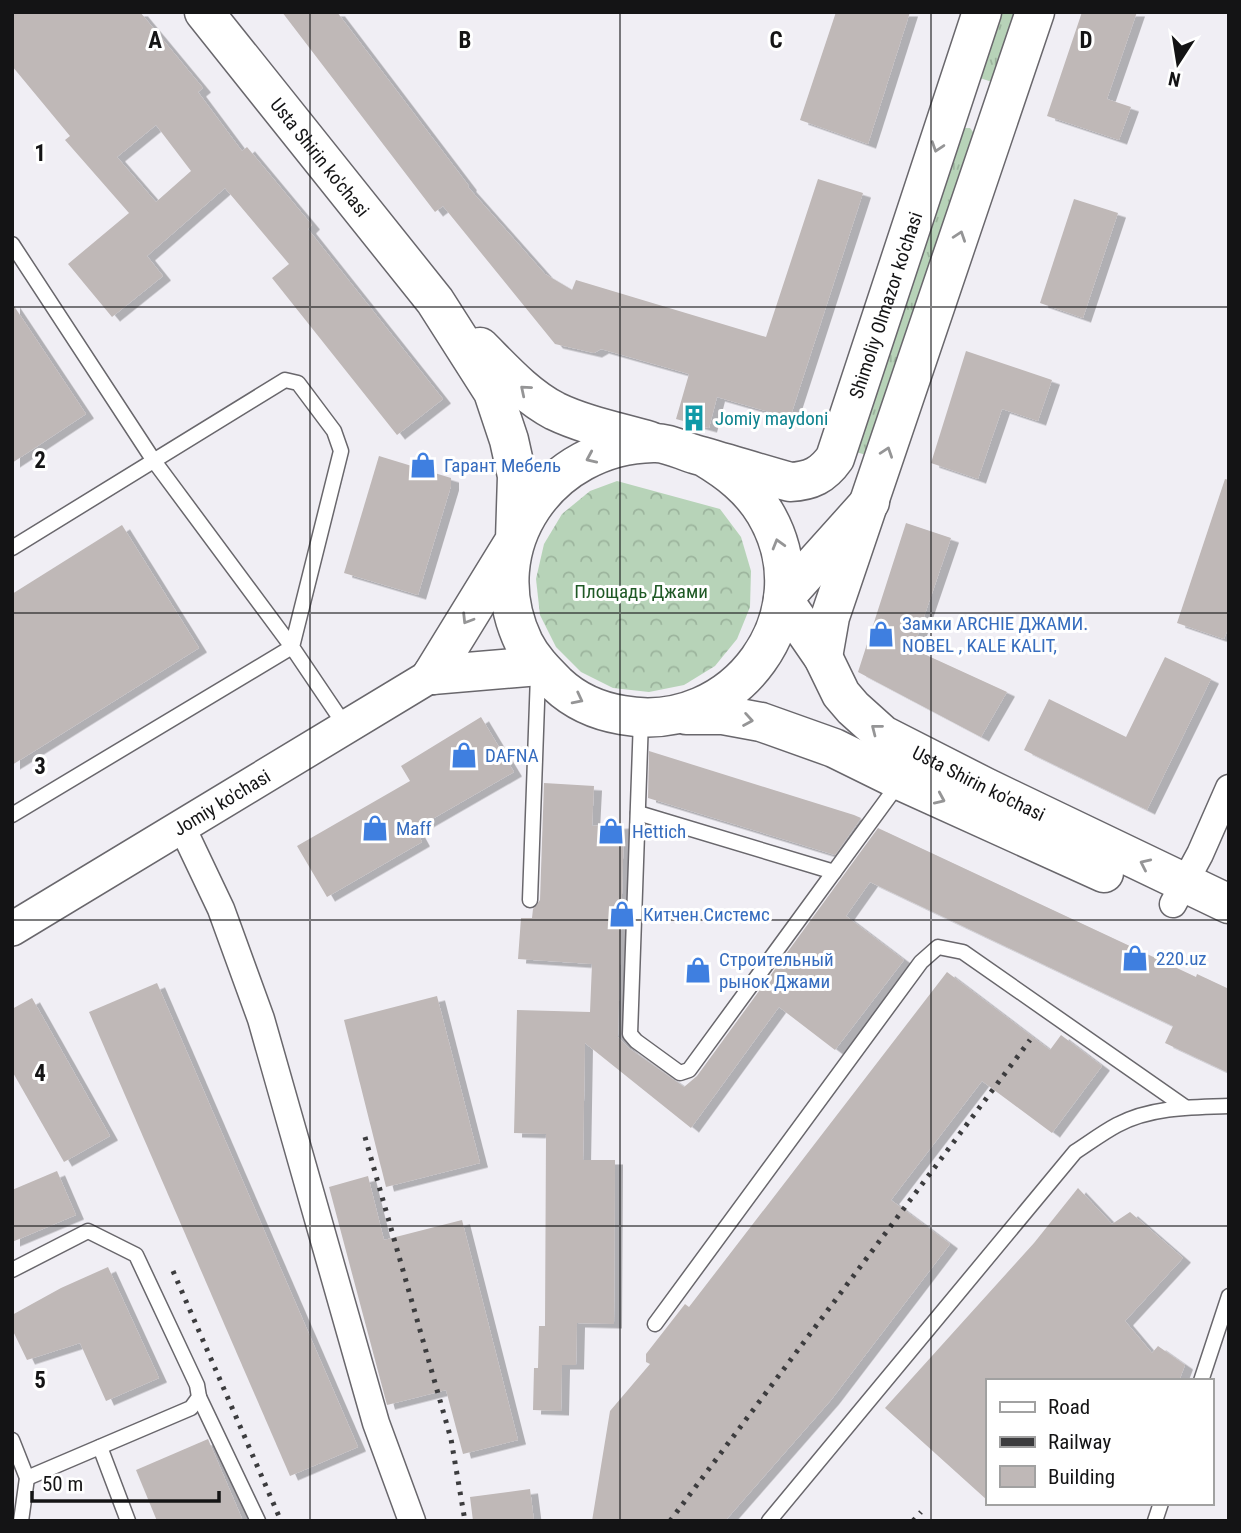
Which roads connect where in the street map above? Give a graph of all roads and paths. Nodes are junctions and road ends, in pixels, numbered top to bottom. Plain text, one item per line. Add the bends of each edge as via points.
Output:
1 (204, 12) edge
2 (982, 12) edge
3 (1035, 12) edge
4 (953, 100) junction
5 (1001, 115) junction
6 (12, 244) edge
7 (435, 302) junction
8 (655, 442) junction
9 (704, 457) junction
10 (154, 461) junction
11 (870, 502) junction
12 (515, 540) junction
13 (12, 548) edge
14 (783, 599) junction
15 (292, 647) junction
16 (823, 657) junction
17 (539, 666) junction
18 (432, 675) junction
19 (681, 715) junction
20 (641, 719) junction
21 (346, 727) junction
22 (910, 766) junction
23 (1229, 788) edge
24 (638, 813) junction
25 (12, 815) edge
26 (183, 827) junction
27 (834, 872) junction
28 (1179, 893) junction
29 (530, 900) dead end
30 (1229, 904) edge
31 (12, 929) edge
32 (1229, 933) edge
33 (1229, 1106) edge
34 (1185, 1107) junction
35 (12, 1270) edge
36 (1229, 1296) edge
37 (654, 1324) dead end
38 (1202, 1379) edge
39 (199, 1397) junction
40 (12, 1440) edge
41 (100, 1447) junction
42 (27, 1478) junction
43 (18, 1520) edge
44 (128, 1521) edge
45 (258, 1521) edge
46 (412, 1521) edge
47 (768, 1521) edge

1 - 7 main road, Usta Shirin ko'chasi
2 - 4 main road, Shimoliy Olmazor ko'chasi
3 - 5 main road
4 - 5 main road
4 -> 9 main road, Shimoliy Olmazor ko'chasi via 835,458 827,470 790,482
11 -> 5 main road
6 - 10 lane
8 -> 7 main road, Usta Shirin ko'chasi via 574,419 536,399
7 - 12 main road, Usta Shirin ko'chasi via 493,391 517,476
8 - 9 main road
8 -> 12 main road via 593,455 568,469 546,488
14 -> 9 main road via 783,566 766,514 750,491
10 - 13 lane
10 - 15 lane
10 - 15 lane via 285,380 298,383 334,431 341,451
11 - 14 main road
11 - 16 main road via 830,617
12 - 17 main road via 509,593 524,644
12 -> 18 main road
14 - 16 main road, Usta Shirin ko'chasi
14 - 19 main road via 768,647 751,670 731,690
15 - 21 lane
15 - 25 lane
22 -> 16 main road, Usta Shirin ko'chasi via 841,694
17 - 18 main road
17 -> 20 main road via 567,694 602,712
17 - 29 lane
18 - 21 street, Jomiy ko'chasi
19 - 20 main road
19 -> 22 main road, Usta Shirin ko'chasi via 723,715 761,722 834,748
20 - 24 lane
21 - 26 street, Jomiy ko'chasi
22 - 27 lane
22 - 28 main road, Usta Shirin ko'chasi via 987,788
23 - 28 street
24 - 27 lane
24 - 27 lane via 630,1034 680,1073 689,1070
26 - 31 street, Jomiy ko'chasi
26 - 46 street via 261,1019 376,1423
28 - 30 main road, Usta Shirin ko'chasi
28 - 32 main road, Usta Shirin ko'chasi
33 - 34 lane
34 - 37 lane via 963,952 939,947 920,962
34 - 47 lane via 1119,1124 1075,1152
35 - 39 lane via 88,1231 136,1255
36 - 38 lane
39 - 41 lane via 191,1408
39 - 45 lane
40 - 42 lane
41 - 42 lane
41 - 44 lane
42 - 43 lane

